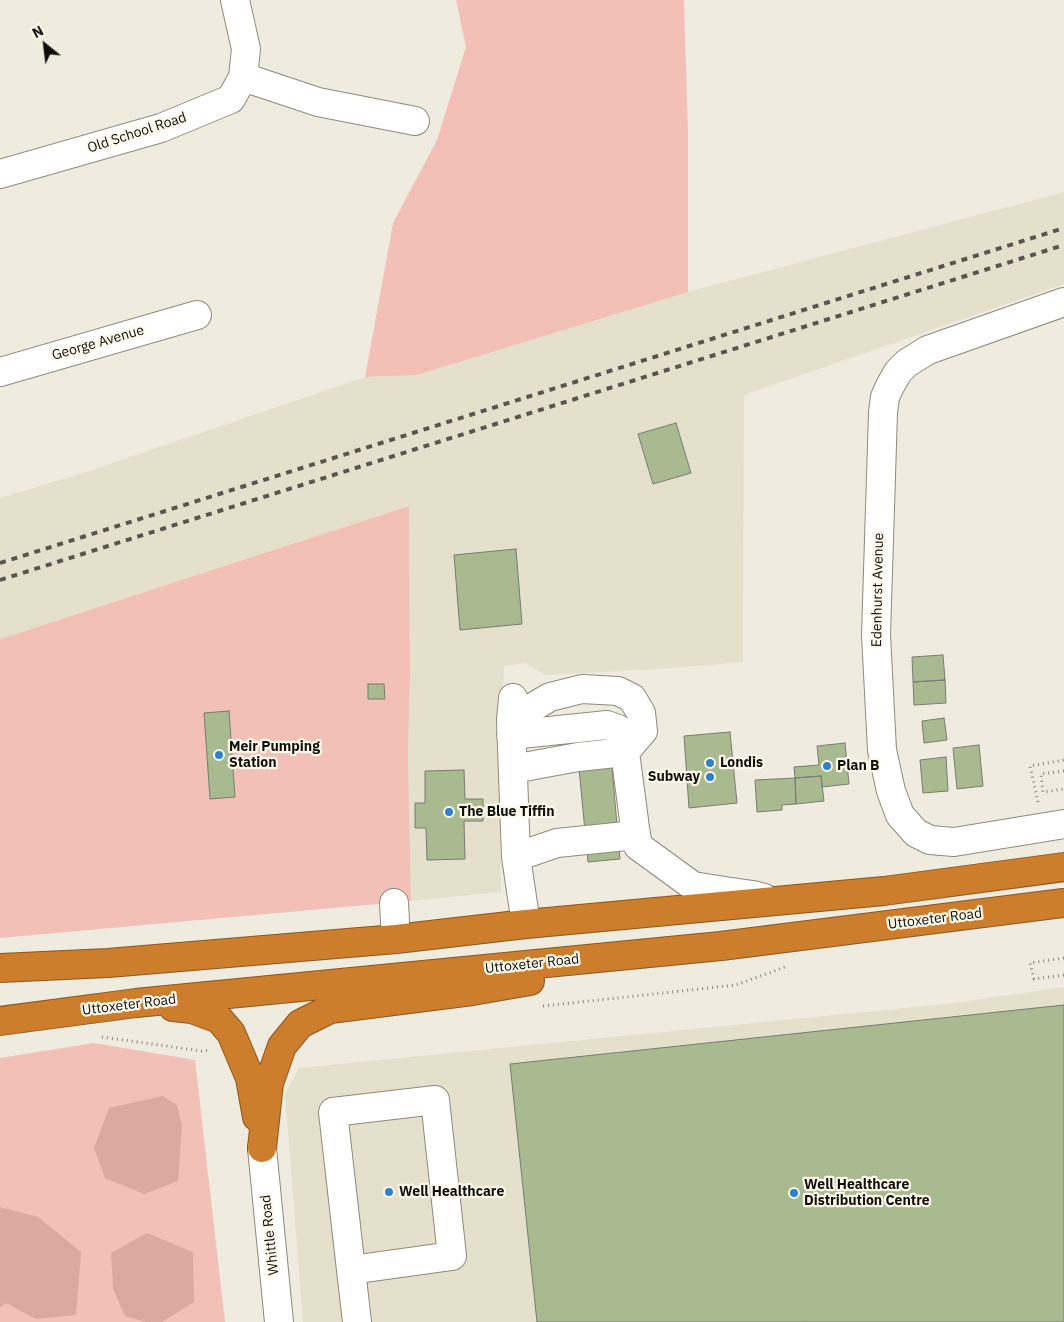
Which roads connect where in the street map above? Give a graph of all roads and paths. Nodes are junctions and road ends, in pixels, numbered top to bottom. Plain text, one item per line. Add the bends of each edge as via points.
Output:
1 (235, 0) edge
2 (243, 77) junction
3 (414, 121) dead end
4 (0, 174) edge
5 (1063, 307) edge
6 (197, 315) dead end
7 (0, 372) edge
8 (512, 717) junction
9 (625, 752) junction
10 (1064, 760) edge
11 (513, 769) junction
12 (1064, 771) edge
13 (1064, 789) edge
14 (1053, 826) edge
15 (636, 835) junction
16 (516, 857) junction
17 (1064, 867) edge
18 (775, 901) junction
19 (394, 903) dead end
20 (1064, 903) edge
21 (526, 924) junction
22 (396, 939) junction
23 (721, 946) junction
24 (1064, 958) edge
25 (108, 963) junction
26 (0, 968) edge
27 (1064, 975) edge
28 (0, 981) edge
29 (136, 1003) junction
30 (0, 1021) edge
31 (262, 1148) junction
32 (351, 1270) junction
33 (279, 1322) edge
34 (357, 1322) edge

1 - 2 street, Old School Road via 246,49
2 - 3 street via 318,102
2 - 4 street, Old School Road via 231,98 161,128
5 - 14 street, Edenhurst Avenue via 928,350 907,363 890,386 882,421 876,635 882,750 900,815 916,833 930,840 954,842
6 - 7 street, George Avenue
8 - 9 street via 607,725 618,729
8 - 9 street via 550,697 582,689 618,691 632,698 641,713 642,731
8 - 11 street
9 - 11 street
9 - 15 street
10 - 14 path via 1030,766
11 - 16 street
12 - 13 path via 1041,774 1043,792
15 - 16 street via 557,843
15 - 18 street via 638,846 693,886
16 - 21 street
17 - 18 highway via 884,891
18 - 21 highway
19 - 22 street
20 - 23 highway, Uttoxeter Road
21 - 22 highway
22 - 25 highway
23 - 29 highway, Uttoxeter Road
23 - 31 highway via 472,992 330,1009 300,1024 282,1046 269,1083
24 - 27 path via 1030,963 1034,979
25 - 26 highway
25 - 28 highway
29 - 30 highway, Uttoxeter Road
29 - 31 highway via 192,1009 219,1019 231,1033 250,1078
31 - 33 street, Whittle Road
32 - 32 street via 333,1112 435,1100 452,1256
32 - 34 street

